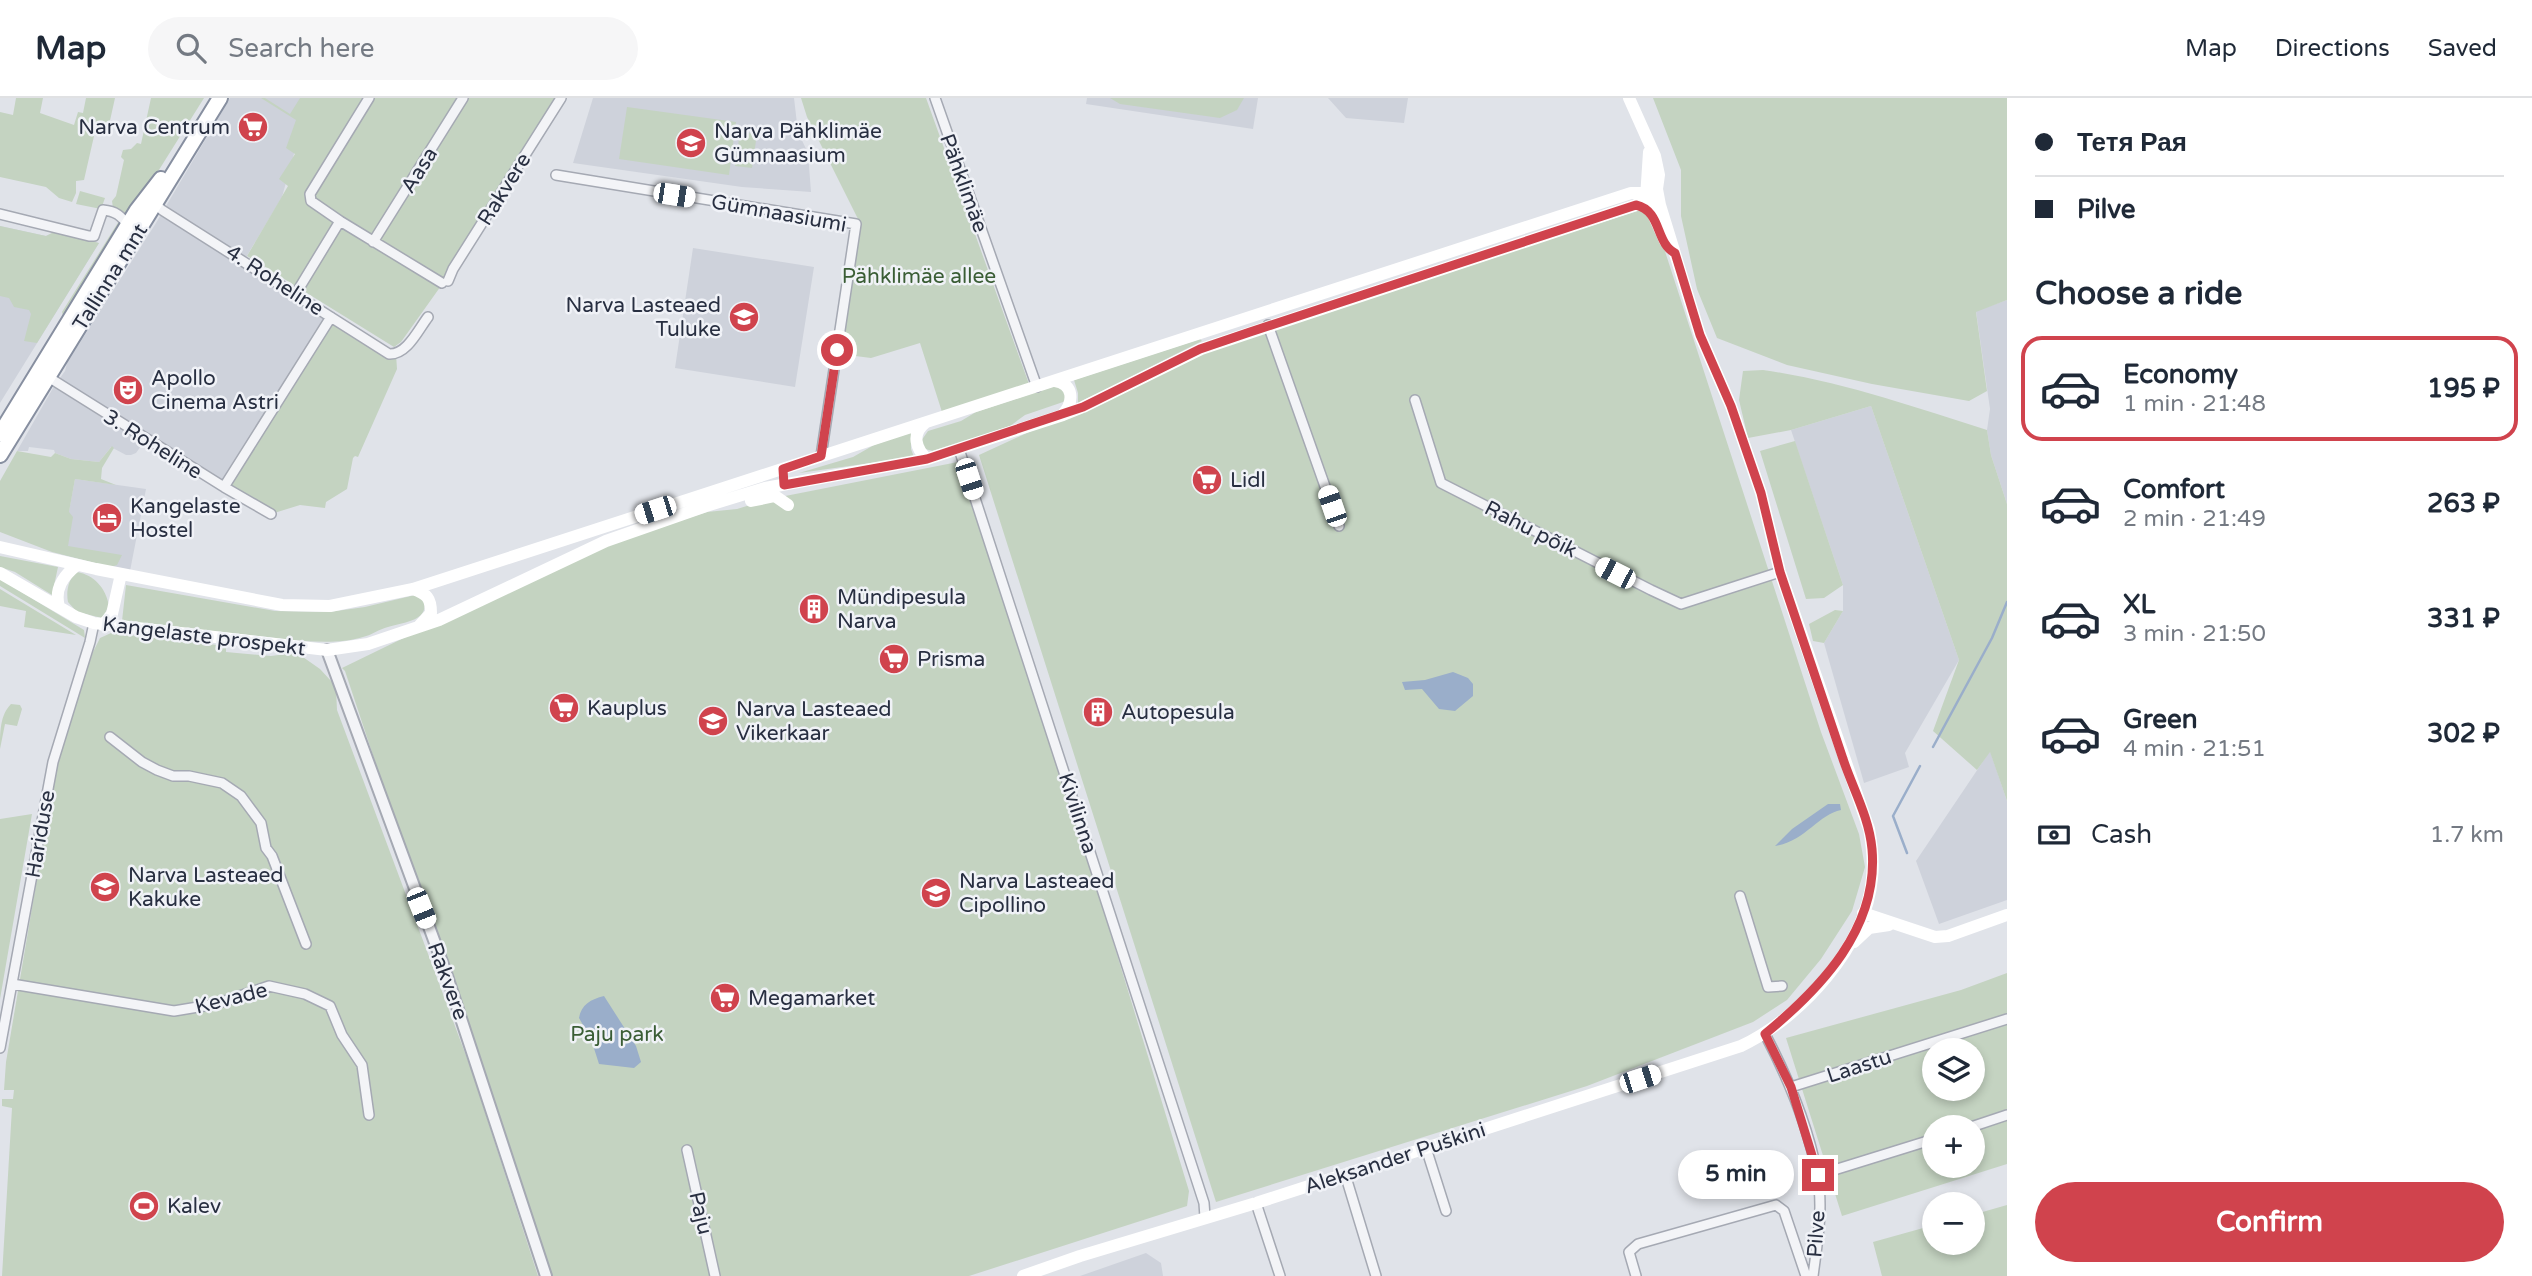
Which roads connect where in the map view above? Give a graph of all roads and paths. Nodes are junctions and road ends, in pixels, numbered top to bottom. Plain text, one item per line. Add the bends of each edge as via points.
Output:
1 (212, 98) edge
2 (220, 98) edge
3 (369, 98) edge
4 (463, 98) edge
5 (562, 98) edge
6 (935, 98) edge
7 (1629, 98) edge
8 (1647, 141) junction
9 (556, 176) dead end
10 (1658, 182) junction
11 (1641, 197) junction
12 (151, 200) junction
13 (1655, 209) junction
14 (0, 214) edge
15 (340, 221) junction
16 (129, 226) junction
17 (373, 242) junction
18 (295, 295) junction
19 (331, 317) junction
20 (428, 317) dead end
21 (1268, 325) junction
22 (43, 374) junction
23 (1055, 381) junction
24 (1037, 387) junction
25 (1415, 400) dead end
26 (1063, 415) junction
27 (925, 422) junction
28 (1, 432) edge
29 (959, 449) junction
30 (0, 455) edge
31 (821, 456) junction
32 (927, 459) junction
33 (783, 469) junction
34 (784, 485) junction
35 (224, 487) junction
36 (788, 505) dead end
37 (706, 506) junction
38 (271, 514) dead end
39 (1339, 526) dead end
40 (0, 538) edge
41 (0, 547) edge
42 (29, 552) junction
43 (77, 565) junction
44 (1780, 572) junction
45 (0, 573) edge
46 (121, 575) junction
47 (413, 589) junction
48 (59, 607) junction
49 (99, 624) junction
50 (417, 628) junction
51 (327, 650) junction
52 (110, 737) dead end
53 (1872, 882) junction
54 (1740, 897) dead end
55 (1863, 913) junction
56 (2007, 915) edge
57 (1895, 925) junction
58 (306, 944) dead end
59 (1846, 950) junction
60 (12, 984) junction
61 (1782, 986) dead end
62 (3, 1016) edge
63 (2007, 1019) edge
64 (1765, 1034) junction
65 (0, 1048) edge
66 (1791, 1087) junction
67 (369, 1115) dead end
68 (2007, 1115) edge
69 (1985, 1122) edge
70 (1922, 1143) edge
71 (1426, 1148) junction
72 (687, 1150) dead end
73 (1345, 1174) junction
74 (1818, 1175) junction
75 (1256, 1203) junction
76 (1446, 1211) dead end
77 (1205, 1217) junction
78 (546, 1276) edge
79 (716, 1276) edge
80 (1023, 1276) edge
81 (1280, 1276) edge
82 (1376, 1276) edge
83 (1636, 1276) edge
84 (1806, 1276) edge
85 (1813, 1276) edge

1 - 12 highway, Tallinna mnt
2 - 12 highway, Tallinna mnt
3 - 15 street via 310,194 311,201
4 - 17 street, Aasa
5 - 17 street, Rakvere via 445,282
6 - 24 street, Pähklimäe
7 - 8 main road
8 - 10 main road via 1655,156
8 - 11 main road via 1649,163
9 - 31 street, Gümnaasiumi via 856,224
10 - 11 main road
10 - 13 main road
11 - 13 main road
11 - 21 main road, Kangelaste prospekt
11 - 23 main road, Kangelaste prospekt
12 - 16 highway, Tallinna mnt
12 - 18 street, 4. Roheline
12 - 22 highway, Tallinna mnt
13 - 44 main road via 1757,481
14 - 16 street via 89,236 98,230 103,210 121,216
15 - 17 street
15 - 18 street
16 - 22 highway, Tallinna mnt
18 - 19 street, 4. Roheline
19 - 20 street, 4. Roheline via 389,354 403,350
19 - 35 street
21 - 26 main road, Kangelaste prospekt via 1200,349
21 - 39 street
22 - 28 highway, Tallinna mnt
22 - 30 highway, Tallinna mnt
22 - 35 street, 3. Roheline
23 - 24 main road, Kangelaste prospekt
23 - 26 main road via 1064,383 1070,393
24 - 27 main road, Kangelaste prospekt
25 - 44 street, Rahu põik via 1441,483 1651,590 1681,604 1691,603
26 - 29 main road, Kangelaste prospekt
27 - 31 main road, Kangelaste prospekt
27 - 32 main road via 916,439
29 - 32 main road, Kangelaste prospekt
29 - 77 street, Kivilinna
31 - 33 main road, Kangelaste prospekt
32 - 34 main road, Kangelaste prospekt
33 - 34 main road
33 - 47 main road, Kangelaste prospekt
34 - 37 main road, Kangelaste prospekt
35 - 38 street, 3. Roheline
36 - 37 main road via 775,496
37 - 50 main road, Kangelaste prospekt via 582,550
40 - 42 main road
41 - 42 main road, Kangelaste prospekt
42 - 43 main road, Kangelaste prospekt
43 - 46 main road, Kangelaste prospekt
43 - 48 main road via 61,582
44 - 53 main road via 1863,810 1872,848
45 - 48 main road, Kangelaste prospekt
46 - 47 main road, Kangelaste prospekt via 310,607
46 - 49 main road via 111,614
47 - 50 main road via 431,601 431,613
48 - 49 main road, Kangelaste prospekt
49 - 51 main road, Kangelaste prospekt
49 - 60 street, Hariduse via 53,762
50 - 51 main road, Kangelaste prospekt via 368,644
51 - 78 street, Rakvere via 445,970
52 - 58 street via 142,762 173,776 222,783 242,796 261,823 266,848
53 - 55 main road
53 - 57 main road via 1877,906
54 - 61 street via 1768,987
55 - 57 main road
55 - 59 main road
56 - 57 main road via 1948,936
57 - 59 main road via 1869,928
59 - 64 main road, Aleksander Puškini via 1800,1006
60 - 62 street, Hariduse
60 - 67 street, Kevade via 174,1011 216,1004 269,986 305,994 330,1006 362,1065
62 - 65 street, Hariduse
63 - 66 street, Laastu
64 - 66 street, Pilve
64 - 71 main road, Aleksander Puškini via 1741,1046
66 - 74 street, Pilve
68 - 69 street
70 - 74 street
71 - 73 main road, Aleksander Puškini
71 - 76 street
72 - 79 street, Paju
73 - 75 main road, Aleksander Puškini
73 - 82 street
74 - 85 street, Pilve
75 - 77 main road, Aleksander Puškini
75 - 81 street
77 - 80 main road, Aleksander Puškini
83 - 84 street via 1629,1255 1638,1244 1776,1205 1784,1211

